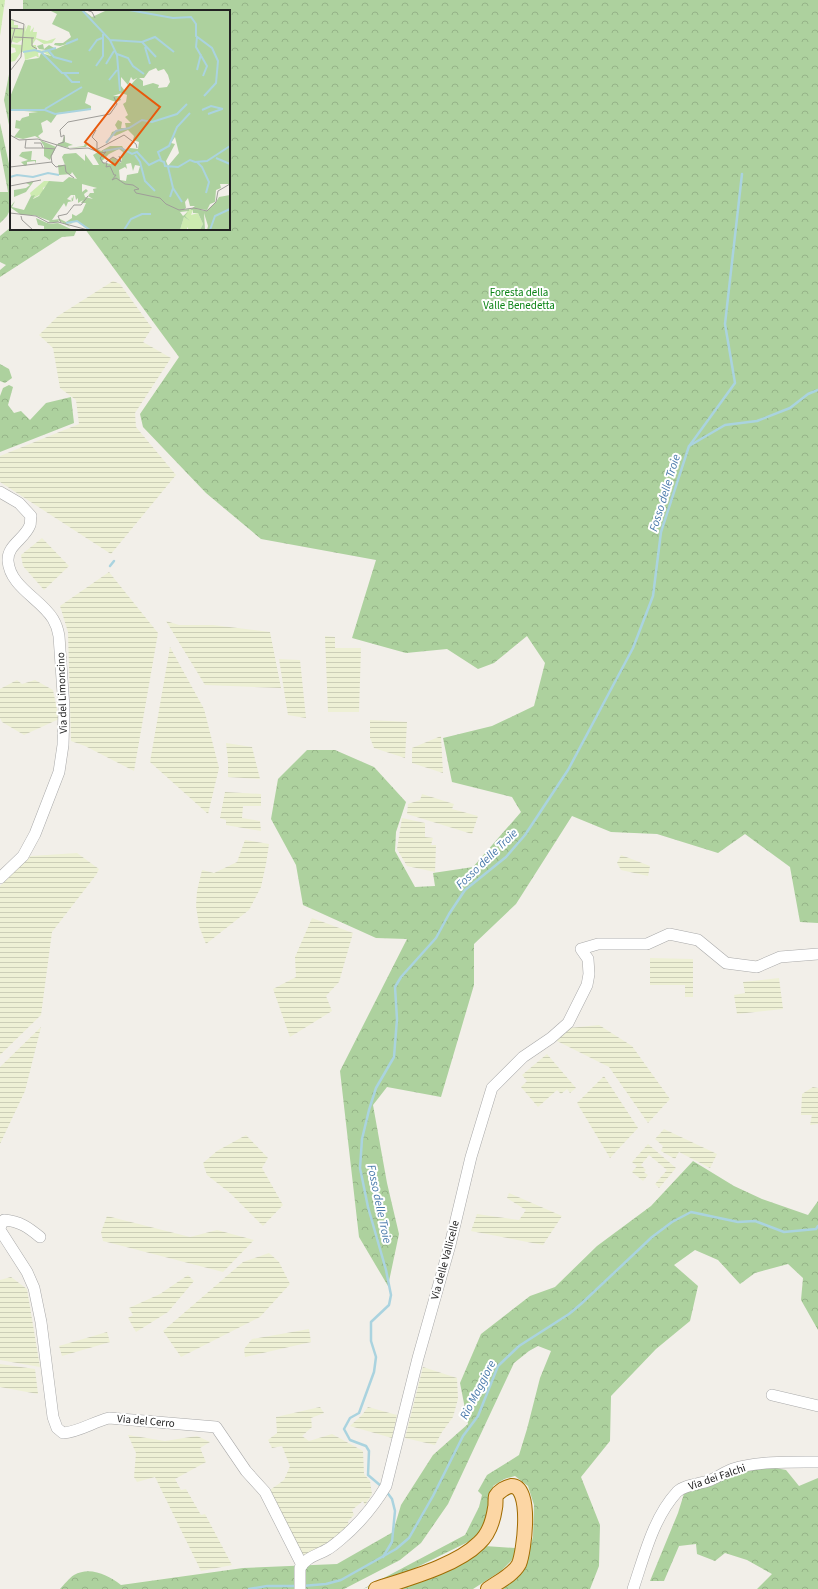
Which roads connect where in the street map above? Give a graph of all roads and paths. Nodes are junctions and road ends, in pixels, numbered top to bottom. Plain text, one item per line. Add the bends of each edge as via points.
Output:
1 (0, 492) edge
2 (0, 878) edge
3 (818, 954) edge
4 (0, 1227) edge
5 (40, 1238) dead end
6 (772, 1395) dead end
7 (818, 1406) edge
8 (818, 1462) edge
9 (301, 1569) junction
10 (300, 1589) edge
11 (376, 1589) edge
12 (488, 1589) edge
13 (633, 1589) edge

1 - 2 street, Via del Limoncino via 19,503 31,516 30,525 12,546 8,560 11,572 18,582 53,618 57,627 60,636 64,708 59,772 35,834 22,856
3 - 9 street, Via delle Vallicelle via 780,957 757,967 726,963 698,940 669,934 647,944 598,944 581,949 588,959 589,974 587,985 568,1024 524,1057 492,1088 471,1157 386,1486 349,1531 328,1549 310,1558
4 - 5 street, Via del Cerro via 4,1220 10,1221 27,1226
4 - 9 street, Via del Cerro via 34,1288 41,1322 52,1417 57,1428 63,1433 71,1432 109,1418 216,1427 246,1471 265,1492
6 - 7 street
8 - 13 street, Via dei Falchi via 749,1465 680,1490 658,1520 646,1547
9 - 10 street
11 - 12 main road via 432,1570 474,1547 487,1534 492,1523 496,1497 500,1491 512,1486 521,1492 524,1498 522,1555 514,1570

